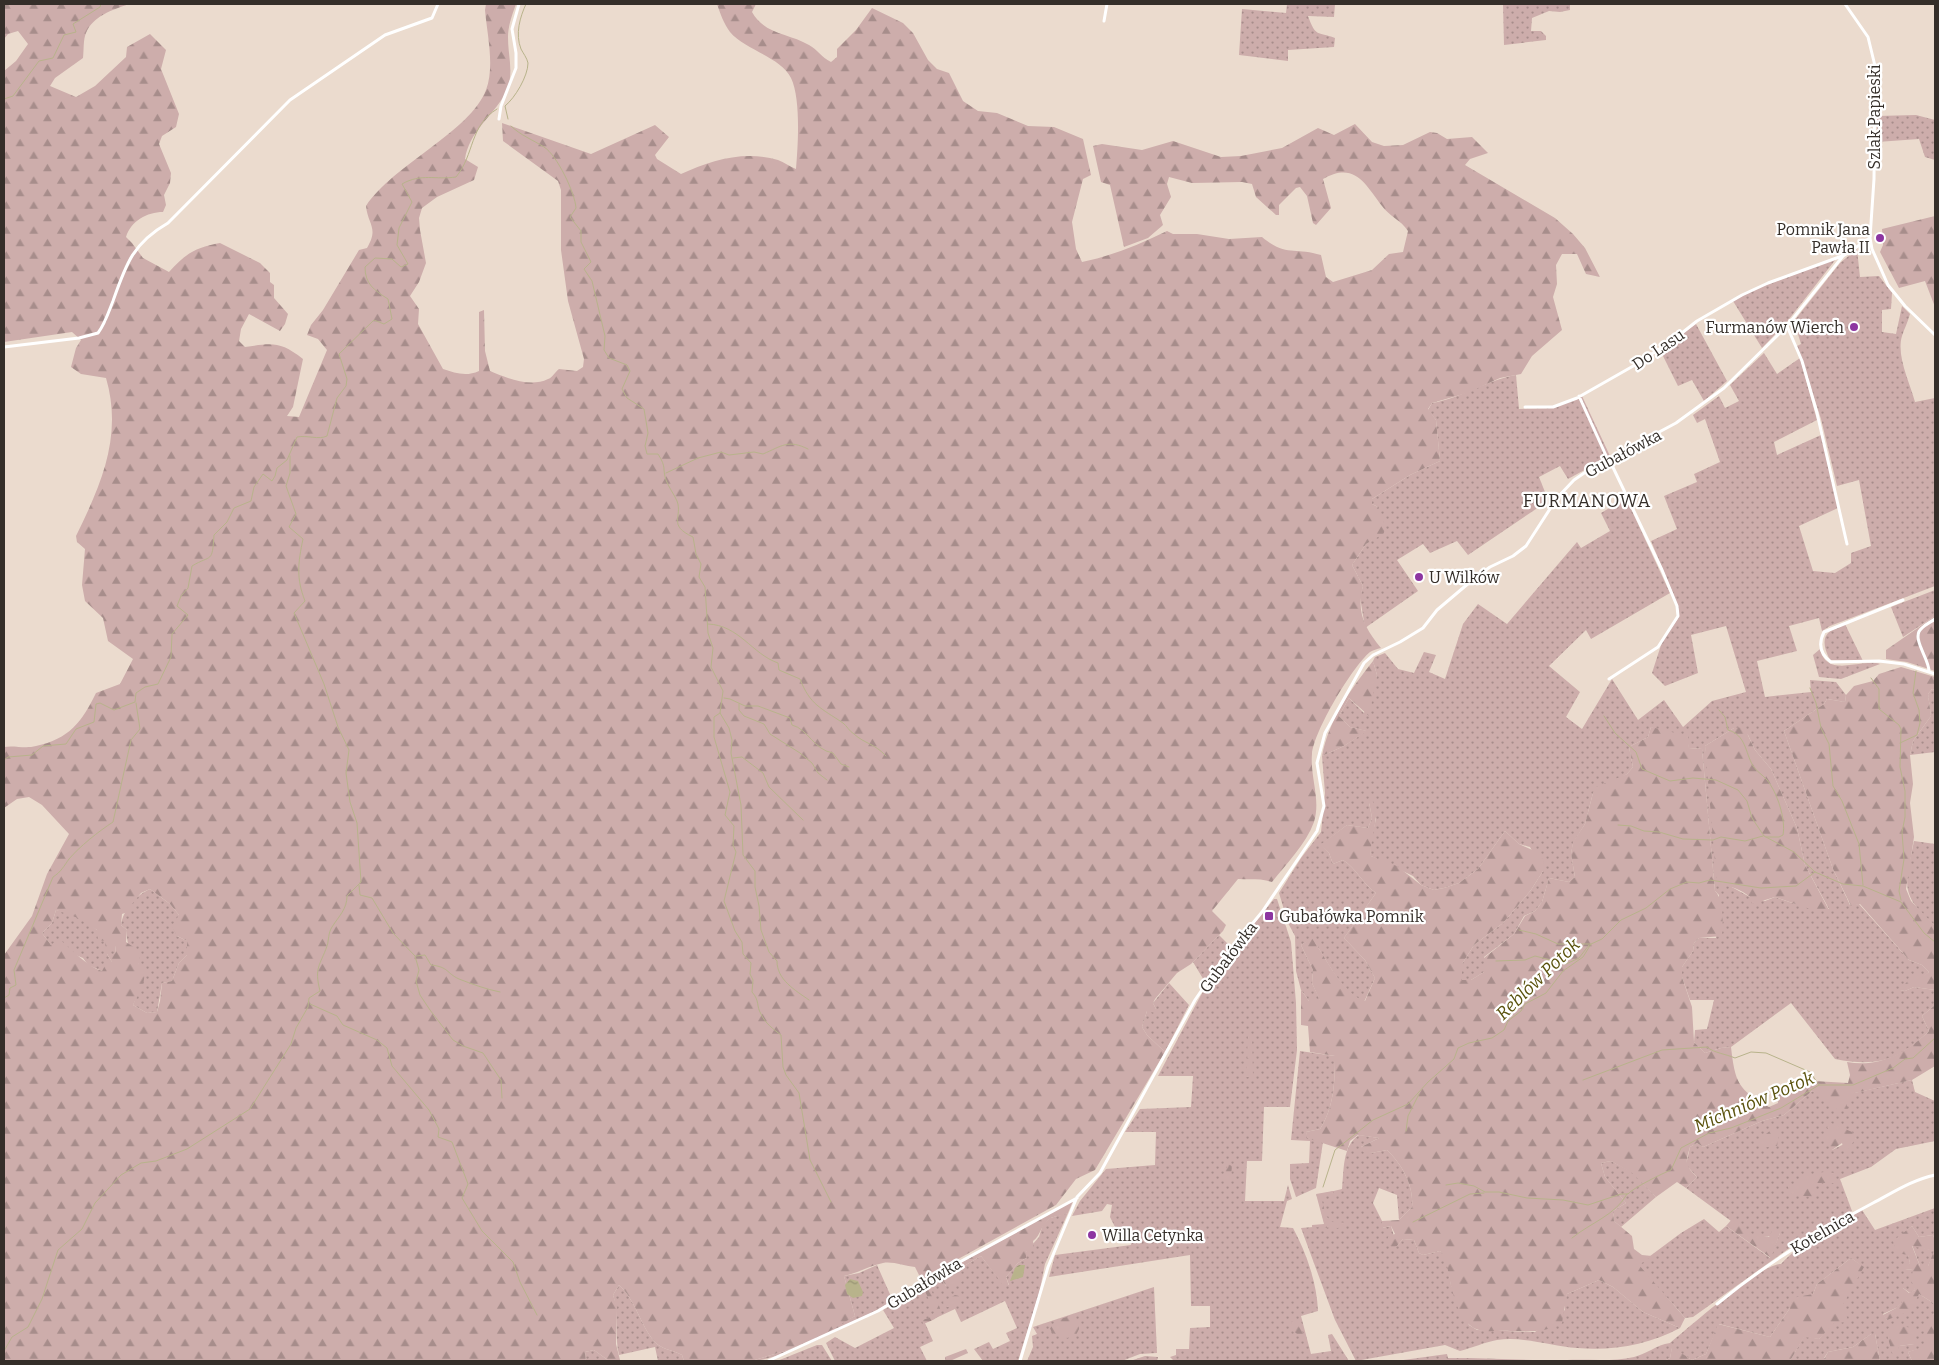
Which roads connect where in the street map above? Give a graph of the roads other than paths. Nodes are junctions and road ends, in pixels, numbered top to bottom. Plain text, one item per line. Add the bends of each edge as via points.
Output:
1 (438, 4) edge
2 (519, 4) edge
3 (1107, 4) edge
4 (1845, 4) edge
5 (1104, 21) dead end
6 (499, 119) dead end
7 (1870, 238) junction
8 (1843, 256) junction
9 (1787, 326) junction
10 (1935, 335) edge
11 (4, 347) edge
12 (1579, 396) junction
13 (1525, 407) dead end
14 (1608, 459) junction
15 (1848, 544) dead end
16 (1903, 600) dead end
17 (1935, 619) edge
18 (1929, 672) junction
19 (1935, 674) edge
20 (1609, 679) dead end
21 (1935, 1175) edge
22 (1077, 1198) junction
23 (1717, 1304) dead end
24 (768, 1361) edge
25 (1020, 1361) edge

1 - 11 street via 432,18 385,34 290,100 168,223 147,236 127,261 110,310 98,333
2 - 6 street via 512,30 516,68
3 - 5 street
4 - 7 street, Szlak Papieski via 1868,37 1875,66
7 - 8 street, Gubałówka
7 - 10 street via 1875,259 1888,285
8 - 9 street, Gubałówka
8 - 12 street, Do Lasu via 1742,295 1697,321 1635,365
9 - 14 street, Gubałówka via 1706,403 1657,434
9 - 15 street via 1802,361 1817,413
12 - 13 street, Do Lasu via 1553,407
12 - 14 street
14 - 20 street via 1652,546 1678,616 1658,647
14 - 22 street, Gubałówka via 1574,480 1526,546 1476,577 1437,610 1423,628 1373,654 1364,663 1326,733 1318,763 1324,806 1317,831 1262,912 1223,959 1195,1000 1100,1173
16 - 18 street via 1824,632 1822,651 1831,662 1879,661
17 - 18 street via 1920,628 1917,634 1928,660
18 - 19 street
21 - 23 street, Kotelnica via 1906,1184 1824,1228
22 - 24 street, Gubałówka via 945,1270 878,1311
22 - 25 street, Gubałówka via 1048,1267

